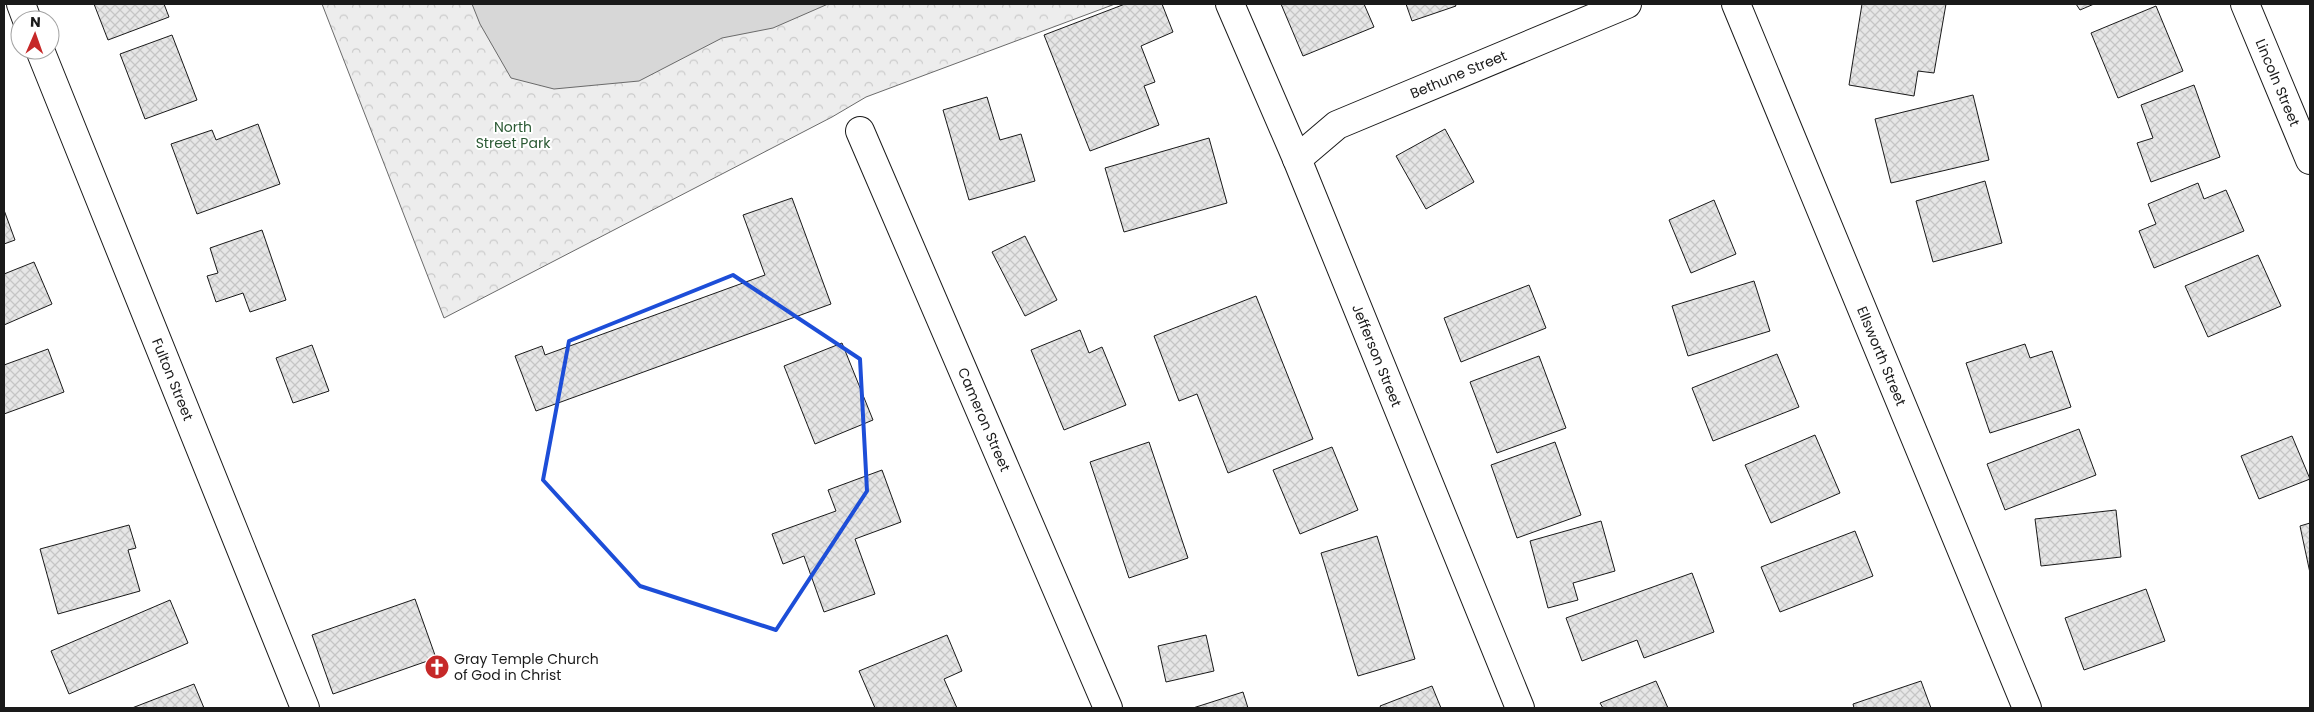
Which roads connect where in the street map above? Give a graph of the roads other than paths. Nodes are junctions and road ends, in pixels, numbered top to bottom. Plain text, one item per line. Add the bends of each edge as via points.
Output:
1 (1230, 4) edge
2 (1627, 4) edge
3 (1736, 4) edge
4 (2245, 4) edge
5 (44, 60) edge
6 (860, 131) dead end
7 (1297, 159) junction
8 (2310, 160) edge
9 (305, 708) edge
10 (1108, 708) edge
11 (1520, 708) edge
12 (2027, 708) edge

1 - 7 street, Jefferson Street
2 - 7 street, Bethune Street via 1337,125
3 - 12 street, Ellsworth Street
4 - 8 street, Lincoln Street
5 - 9 street, Fulton Street
6 - 10 street, Cameron Street
7 - 11 street, Jefferson Street

